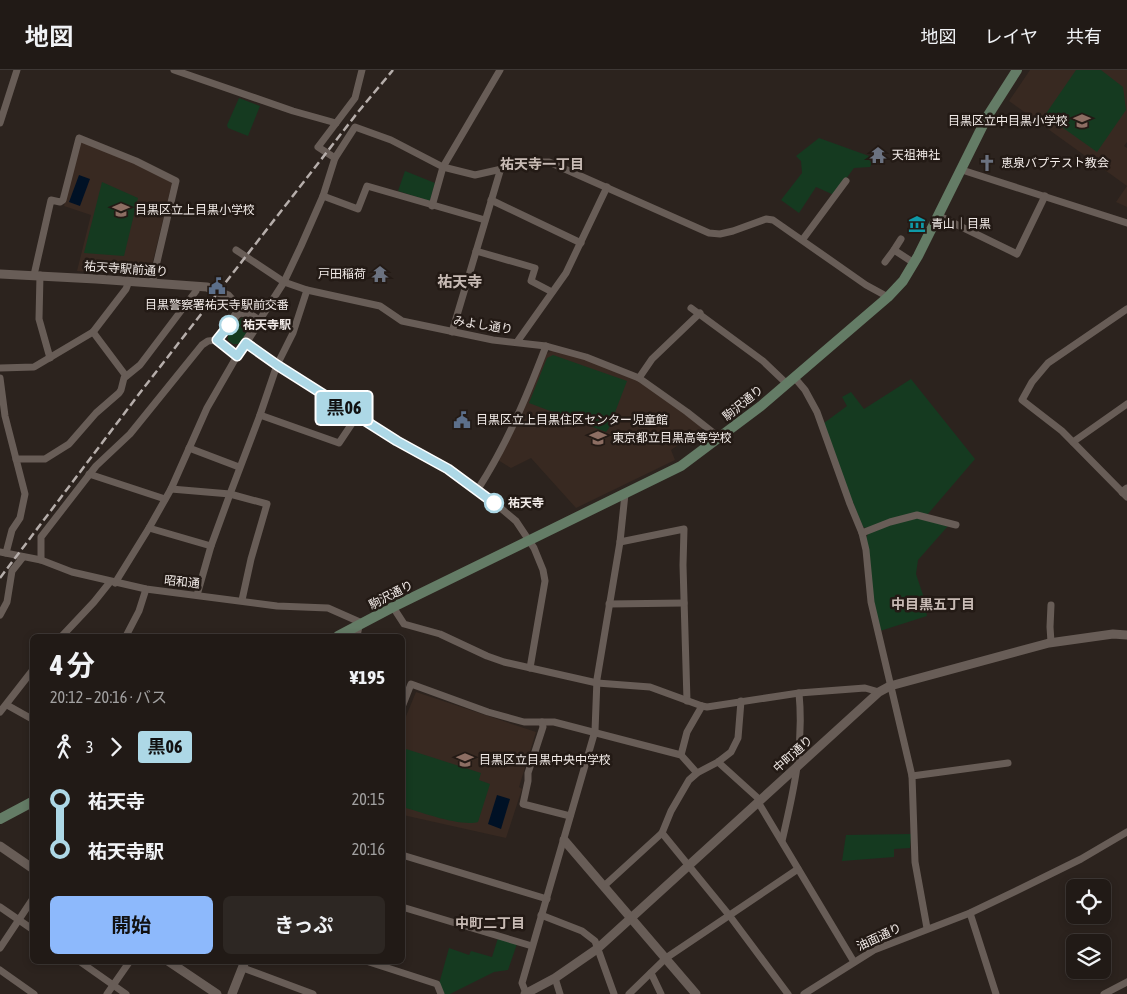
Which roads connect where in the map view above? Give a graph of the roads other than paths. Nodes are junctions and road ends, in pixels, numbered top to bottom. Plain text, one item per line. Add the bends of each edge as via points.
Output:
1 (17, 70) edge
2 (174, 70) edge
3 (362, 70) edge
4 (500, 70) edge
5 (1013, 71) edge
6 (2, 118) edge
7 (336, 123) junction
8 (335, 158) junction
9 (444, 166) junction
10 (501, 168) junction
11 (962, 170) junction
12 (846, 181) dead end
13 (607, 188) junction
14 (324, 196) junction
15 (1045, 196) junction
16 (491, 200) junction
17 (432, 206) junction
18 (939, 216) junction
19 (485, 220) junction
20 (1127, 224) edge
21 (803, 239) junction
22 (901, 239) dead end
23 (582, 243) junction
24 (236, 250) dead end
25 (894, 250) junction
26 (476, 251) junction
27 (886, 262) dead end
28 (914, 263) junction
29 (0, 274) edge
30 (37, 275) junction
31 (129, 281) junction
32 (284, 282) junction
33 (152, 283) junction
34 (197, 286) junction
35 (307, 290) junction
36 (552, 292) junction
37 (888, 297) junction
38 (691, 308) dead end
39 (1126, 311) edge
40 (240, 312) junction
41 (700, 313) junction
42 (259, 321) junction
43 (93, 332) junction
44 (452, 332) junction
45 (217, 340) junction
46 (517, 342) junction
47 (246, 343) junction
48 (546, 346) junction
49 (237, 356) junction
50 (50, 358) junction
51 (277, 365) junction
52 (0, 368) edge
53 (126, 376) junction
54 (0, 378) edge
55 (639, 378) junction
56 (790, 380) junction
57 (1127, 404) edge
58 (260, 414) junction
59 (357, 416) junction
60 (720, 438) junction
61 (1074, 442) junction
62 (189, 448) junction
63 (16, 459) junction
64 (239, 467) junction
65 (89, 474) junction
66 (171, 488) junction
67 (478, 490) junction
68 (1126, 493) edge
69 (230, 494) junction
70 (624, 494) junction
71 (165, 499) junction
72 (956, 525) dead end
73 (149, 528) junction
74 (862, 533) junction
75 (530, 541) junction
76 (620, 542) junction
77 (211, 546) junction
78 (3, 553) edge
79 (23, 557) junction
80 (40, 560) junction
81 (113, 583) junction
82 (146, 589) junction
83 (197, 595) junction
84 (242, 600) junction
85 (684, 603) junction
86 (609, 604) junction
87 (1051, 605) dead end
88 (393, 607) junction
89 (0, 615) edge
90 (359, 628) edge
91 (64, 634) edge
92 (127, 634) edge
93 (343, 634) edge
94 (1127, 635) edge
95 (1051, 642) junction
96 (530, 668) junction
97 (30, 673) edge
98 (597, 683) junction
99 (890, 686) junction
100 (879, 692) junction
101 (799, 693) junction
102 (405, 699) edge
103 (687, 701) junction
104 (741, 701) junction
105 (7, 705) junction
106 (702, 706) junction
107 (0, 712) edge
108 (30, 718) edge
109 (542, 722) junction
110 (595, 733) junction
111 (681, 755) junction
112 (718, 762) junction
113 (1008, 764) dead end
114 (798, 765) junction
115 (697, 773) junction
116 (912, 776) junction
117 (759, 801) junction
118 (30, 803) edge
119 (570, 816) junction
120 (0, 820) edge
121 (662, 832) junction
122 (1127, 832) edge
123 (564, 840) junction
124 (782, 841) junction
125 (0, 846) edge
126 (405, 856) edge
127 (689, 865) junction
128 (30, 867) edge
129 (798, 869) junction
130 (604, 886) junction
131 (547, 899) junction
132 (30, 903) edge
133 (0, 907) edge
134 (405, 908) edge
135 (970, 913) junction
136 (541, 915) junction
137 (729, 916) junction
138 (631, 917) junction
139 (19, 920) junction
140 (30, 928) edge
141 (926, 928) junction
142 (532, 946) junction
143 (0, 948) edge
144 (597, 949) junction
145 (666, 958) junction
146 (854, 962) junction
147 (83, 964) edge
148 (128, 964) edge
149 (172, 964) edge
150 (375, 964) edge
151 (244, 965) edge
152 (0, 970) edge
153 (651, 973) junction
154 (555, 978) junction
155 (1127, 982) edge
156 (114, 985) junction
157 (34, 994) edge
158 (107, 994) edge
159 (126, 994) edge
160 (217, 994) edge
161 (232, 994) edge
162 (313, 994) edge
163 (441, 994) edge
164 (526, 994) edge
165 (560, 994) edge
166 (614, 994) edge
167 (629, 994) edge
168 (661, 994) edge
169 (696, 994) edge
170 (788, 994) edge
171 (804, 994) edge
172 (996, 994) edge
173 (1104, 994) edge

1 - 6 street
2 - 7 street
3 - 7 street via 355,98
4 - 9 street
5 - 11 main road, 駒沢通り
7 - 8 street via 318,147
8 - 9 street via 355,127 382,136
8 - 14 street
9 - 10 street via 475,174
9 - 17 street
10 - 13 street via 549,162
10 - 16 street
11 - 15 street
11 - 18 main road, 駒沢通り
12 - 21 street
13 - 21 street via 709,233 720,234 766,219
13 - 23 street
14 - 17 street via 358,209 367,186
14 - 32 street
15 - 18 street via 1017,254
15 - 20 street
16 - 19 street
16 - 23 street
17 - 19 street
18 - 28 main road, 駒沢通り
19 - 26 street
21 - 37 street
22 - 25 street
23 - 36 street
24 - 32 street, みよし通り
25 - 27 street
25 - 28 street
26 - 36 street via 536,268 531,282
26 - 44 street
28 - 37 main road, 駒沢通り
29 - 30 street, 祐天寺駅前通り
30 - 31 street, 祐天寺駅前通り
30 - 33 street via 51,200 63,200 79,138 176,181
30 - 50 street via 40,320
31 - 33 street, 祐天寺駅前通り
31 - 43 street
32 - 35 street, みよし通り
32 - 42 street
33 - 34 street, 祐天寺駅前通り
34 - 40 street, 祐天寺駅前通り via 228,296
34 - 53 street via 140,365
35 - 44 street, みよし通り via 380,306 402,321
35 - 51 street via 293,334
36 - 46 street
37 - 56 main road, 駒沢通り
38 - 41 street
39 - 61 street via 1048,363 1022,400
40 - 42 street, 祐天寺駅前通り
40 - 45 street
41 - 55 street via 652,359
41 - 56 street
42 - 47 street
43 - 50 street
43 - 53 street
44 - 46 street, みよし通り
45 - 49 street
45 - 65 street via 202,345 130,434
46 - 48 street, みよし通り
47 - 49 street
47 - 51 street
48 - 55 street, みよし通り via 586,357
48 - 67 street via 498,458
49 - 62 street via 207,408
50 - 52 street via 34,368
51 - 58 street
51 - 59 street
53 - 63 street via 119,393 69,444 45,459
54 - 63 street
55 - 60 street, みよし通り
56 - 60 main road, 駒沢通り
56 - 74 street via 806,390 817,412
57 - 61 street
58 - 59 street via 338,443
58 - 64 street
59 - 67 street
60 - 70 main road, 駒沢通り via 681,466
61 - 68 street
62 - 64 street
62 - 66 street
63 - 78 street via 24,486 24,502
64 - 69 street
65 - 71 street
65 - 80 street via 41,537
66 - 69 street
66 - 71 street
67 - 75 street via 516,520
69 - 77 street
69 - 84 street via 267,504
70 - 75 main road, 駒沢通り
70 - 76 street
71 - 73 street
72 - 74 street via 918,516
73 - 77 street
73 - 81 street
74 - 99 street via 870,602
75 - 88 main road, 駒沢通り
75 - 96 street via 545,581
76 - 85 street via 684,529
76 - 86 street
77 - 83 street
78 - 79 street, 昭和通
79 - 80 street, 昭和通
79 - 89 street via 12,571 7,602
80 - 81 street, 昭和通
81 - 82 street, 昭和通
81 - 91 street
82 - 83 street, 昭和通
82 - 92 street
83 - 84 street, 昭和通
84 - 90 street, 昭和通 via 278,606 328,608
85 - 86 street
85 - 103 street
86 - 98 street
87 - 95 street
88 - 90 main road, 駒沢通り
88 - 96 street via 404,624 440,634 487,656
90 - 93 main road, 駒沢通り
94 - 95 street, 中町通り
95 - 99 street, 中町通り
96 - 98 street
97 - 105 street
98 - 103 street via 650,687
98 - 110 street
99 - 100 street, 中町通り
99 - 116 street
100 - 101 street via 865,688
100 - 114 street, 中町通り
101 - 104 street
101 - 114 street
102 - 109 street via 411,684 488,712 524,722
103 - 106 street
104 - 106 street
104 - 112 street via 736,744
105 - 107 street
105 - 108 street
106 - 111 street via 687,732
109 - 110 street
109 - 119 street via 544,727 528,774 523,804
110 - 111 street
110 - 119 street
111 - 115 street
112 - 115 street
112 - 117 street
113 - 116 street
114 - 117 street, 中町通り
114 - 124 street
115 - 121 street via 682,790
116 - 141 street via 915,862
117 - 124 street
117 - 127 street, 中町通り
118 - 120 main road
119 - 123 street
121 - 127 street
121 - 130 street
122 - 135 street, 油面通り via 1063,868
123 - 130 street
123 - 131 street
124 - 129 street
125 - 128 street
126 - 131 street
127 - 137 street
127 - 138 street, 中町通り
129 - 137 street
129 - 146 street
130 - 138 street
131 - 136 street
132 - 139 street
133 - 139 street
134 - 142 street
135 - 141 street, 油面通り
135 - 172 street
136 - 142 street
136 - 144 street via 582,931 595,941
137 - 145 street
137 - 170 street
138 - 144 street, 中町通り
138 - 145 street
139 - 140 street
139 - 143 street
141 - 146 street, 油面通り
142 - 164 street via 522,983
144 - 154 street, 中町通り
144 - 166 street
145 - 153 street
145 - 169 street
146 - 171 street, 油面通り
147 - 156 street
148 - 156 street
149 - 160 street
150 - 163 street via 437,984
151 - 161 street
151 - 162 street
152 - 157 street
153 - 167 street
153 - 168 street
154 - 164 street, 中町通り
154 - 165 street
155 - 173 street
156 - 158 street
156 - 159 street

